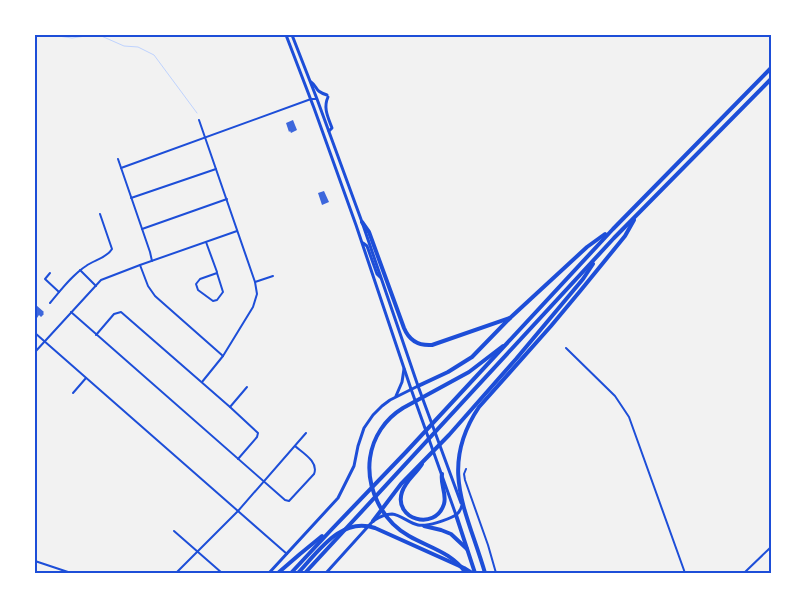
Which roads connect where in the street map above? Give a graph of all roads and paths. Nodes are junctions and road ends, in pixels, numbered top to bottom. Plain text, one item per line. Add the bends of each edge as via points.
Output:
1 (286, 35) edge
2 (292, 35) edge
3 (771, 68) edge
4 (771, 78) edge
5 (310, 81) junction
6 (311, 99) junction
7 (317, 99) junction
8 (199, 120) dead end
9 (329, 131) junction
10 (205, 138) junction
11 (118, 159) dead end
12 (121, 168) junction
13 (216, 169) junction
14 (131, 198) junction
15 (227, 199) junction
16 (100, 214) dead end
17 (636, 215) junction
18 (362, 222) junction
19 (142, 229) junction
20 (613, 229) junction
21 (238, 231) junction
22 (206, 242) junction
23 (362, 243) junction
24 (596, 258) junction
25 (152, 261) junction
26 (140, 265) junction
27 (80, 270) junction
28 (50, 273) dead end
29 (217, 273) junction
30 (273, 276) dead end
31 (382, 279) junction
32 (255, 282) junction
33 (96, 286) junction
34 (59, 292) junction
35 (50, 303) dead end
36 (71, 312) junction
37 (510, 318) junction
38 (35, 333) edge
39 (96, 335) junction
40 (510, 340) junction
41 (45, 342) junction
42 (566, 348) dead end
43 (35, 352) edge
44 (223, 356) junction
45 (404, 369) junction
46 (86, 378) junction
47 (202, 382) junction
48 (418, 386) junction
49 (247, 387) dead end
50 (411, 389) junction
51 (73, 393) dead end
52 (396, 396) junction
53 (230, 407) junction
54 (306, 433) dead end
55 (295, 446) junction
56 (238, 459) junction
57 (424, 462) junction
58 (466, 470) dead end
59 (442, 474) junction
60 (264, 481) junction
61 (463, 507) junction
62 (238, 511) junction
63 (456, 514) junction
64 (373, 521) junction
65 (424, 526) junction
66 (332, 528) junction
67 (174, 531) dead end
68 (771, 547) edge
69 (468, 551) junction
70 (198, 552) junction
71 (287, 554) junction
72 (35, 561) edge
73 (70, 573) edge
74 (176, 573) edge
75 (222, 573) edge
76 (269, 573) edge
77 (278, 573) edge
78 (291, 573) edge
79 (298, 573) edge
80 (305, 573) edge
81 (326, 573) edge
82 (466, 573) edge
83 (473, 573) edge
84 (485, 573) edge
85 (496, 573) edge
86 (685, 573) edge
87 (744, 573) edge

1 - 6 main road
2 - 5 main road
3 - 20 highway
4 - 17 highway
5 - 7 main road
5 - 9 main road via 327,96 325,109 332,128
6 - 7 street
6 - 10 street
6 - 23 main road
7 - 9 main road
8 - 10 street
9 - 18 main road
10 - 12 street
10 - 13 street
11 - 12 street
12 - 14 street
13 - 14 street
13 - 15 street
14 - 19 street
15 - 19 street
15 - 21 street
16 - 27 street via 112,249 110,254
17 - 24 highway
17 - 61 highway via 626,236 472,418 458,466
18 - 31 main road
18 - 37 highway via 369,232 404,328 414,342 432,345
19 - 25 street
20 - 37 highway via 587,247
20 - 40 highway
21 - 22 street
21 - 32 street
22 - 25 street
22 - 29 street
23 - 31 main road via 367,246
23 - 45 main road
24 - 57 highway via 584,280
24 - 80 highway
25 - 26 street
26 - 33 street via 101,280
26 - 44 street via 155,296
27 - 33 street
27 - 34 street
28 - 34 street via 45,280
29 - 29 street via 222,292 213,301 198,290 196,284 200,279
30 - 32 street
31 - 48 main road
32 - 44 street via 254,308
33 - 36 street
34 - 35 street
36 - 39 street
36 - 41 street
37 - 48 highway via 466,362
38 - 41 street
39 - 47 street via 114,314 121,312
39 - 56 street
40 - 66 highway
40 - 82 highway via 472,369 403,408 387,421 376,437 370,456 372,490 389,520 410,537 451,557
41 - 43 street
41 - 46 street
42 - 86 street via 615,396 629,417
44 - 47 street
45 - 50 main road
45 - 52 main road
46 - 51 street
46 - 62 street
47 - 53 street
48 - 50 main road
48 - 61 main road
49 - 53 street
50 - 52 main road
50 - 59 main road
52 - 71 main road via 382,406 364,428 354,466 338,498
53 - 56 street via 258,433
54 - 55 street
55 - 60 street
55 - 60 street via 315,464 314,474 289,501
56 - 60 street
57 - 59 highway via 401,493 402,507 410,516 428,520 441,510 445,497
57 - 64 highway via 401,484
58 - 85 street via 465,480
59 - 63 main road
60 - 62 street
61 - 63 main road
61 - 84 highway
62 - 70 street
62 - 71 street
63 - 65 main road
63 - 69 highway
64 - 65 main road via 393,514
64 - 81 main road
65 - 69 highway via 451,534
66 - 77 highway
66 - 78 highway
67 - 70 street
68 - 87 street
69 - 83 highway
70 - 74 street
70 - 75 street
71 - 76 main road
72 - 73 street
79 - 83 highway via 335,534 360,525 375,528

